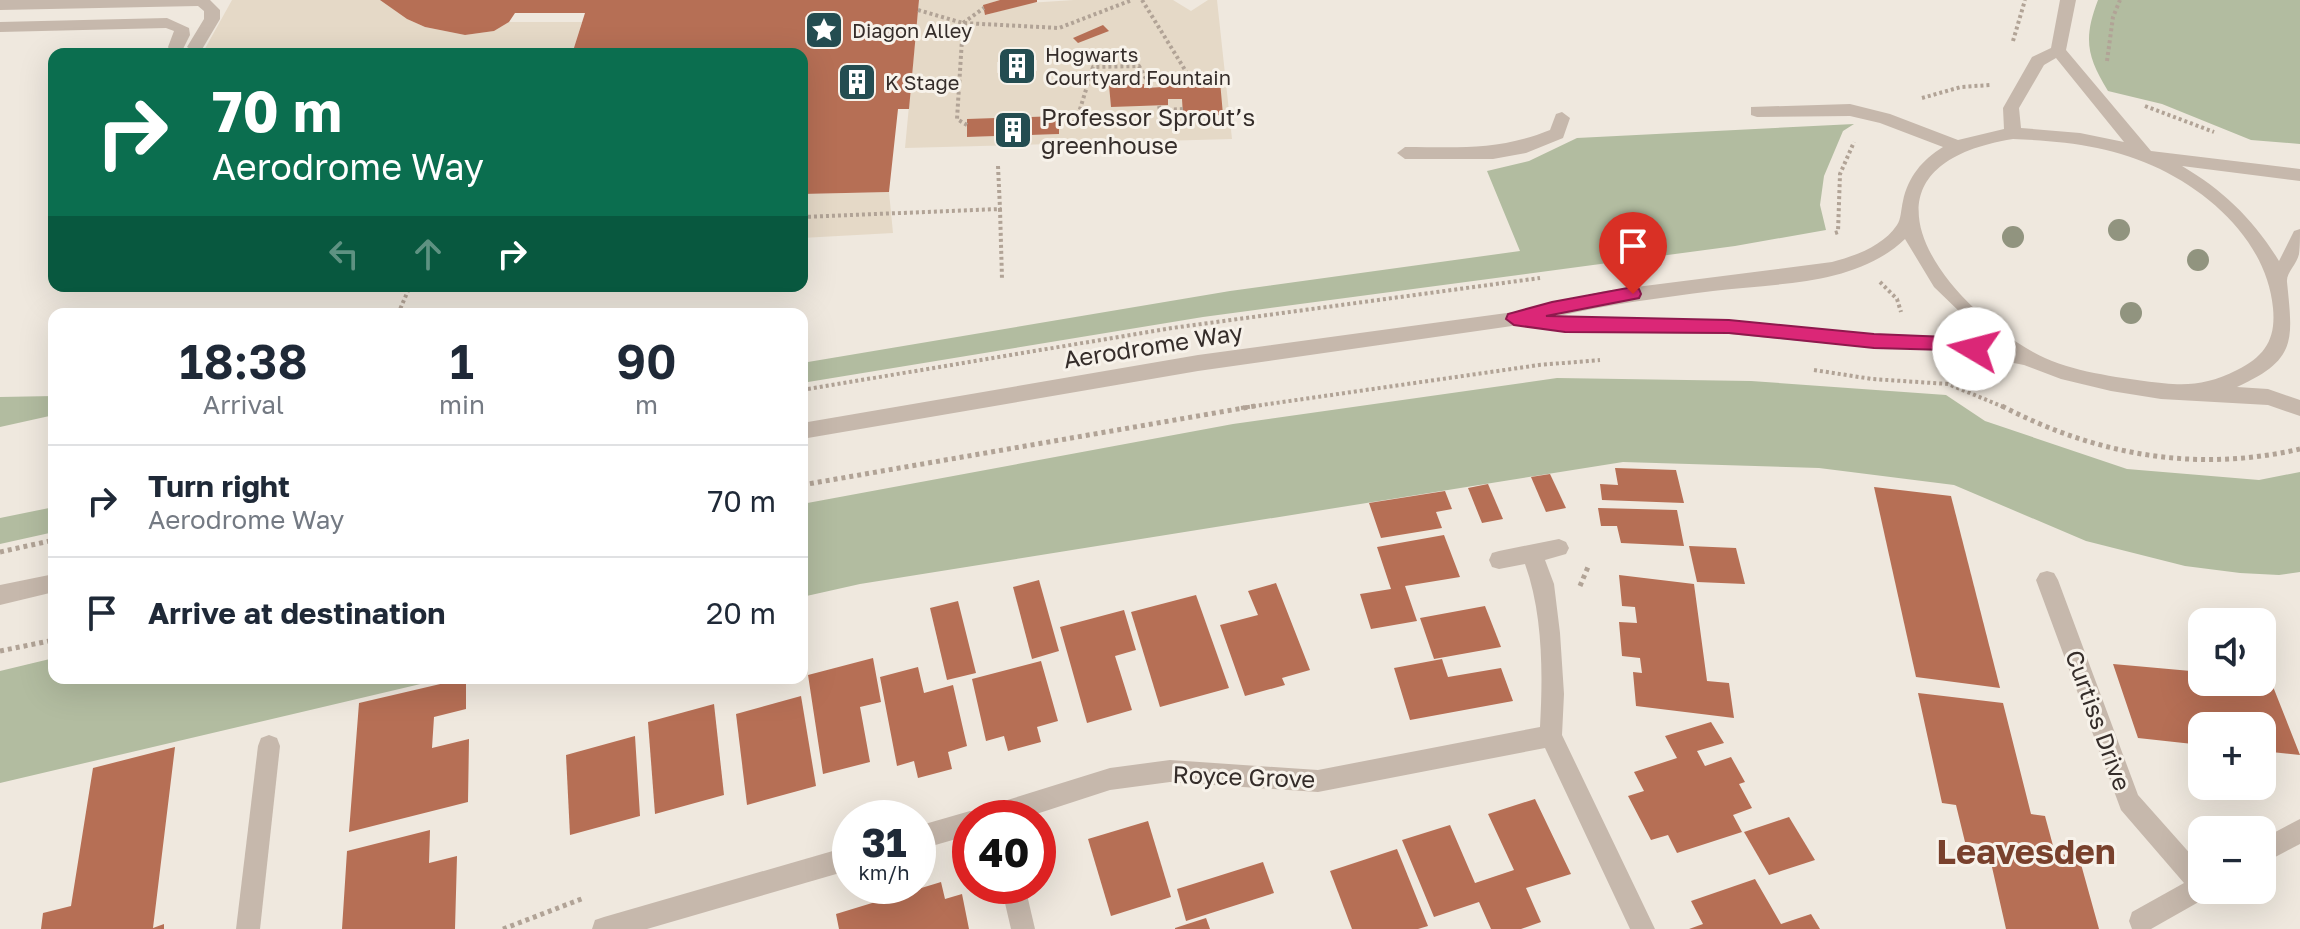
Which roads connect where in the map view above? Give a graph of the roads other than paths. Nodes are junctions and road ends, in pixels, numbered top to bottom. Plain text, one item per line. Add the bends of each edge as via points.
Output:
1 (2068, 0) edge
2 (0, 5) edge
3 (0, 27) edge
4 (176, 47) dead end
5 (195, 47) dead end
6 (2058, 51) junction
7 (1757, 111) dead end
8 (1562, 118) dead end
9 (2013, 133) junction
10 (1956, 146) junction
11 (1405, 153) dead end
12 (2145, 155) junction
13 (2300, 175) edge
14 (1909, 224) junction
15 (2300, 236) edge
16 (2281, 285) junction
17 (2300, 312) edge
18 (1514, 319) junction
19 (2030, 360) junction
20 (2199, 393) junction
21 (2300, 408) edge
22 (808, 430) edge
23 (1559, 548) dead end
24 (1532, 553) junction
25 (1499, 560) dead end
26 (2047, 580) dead end
27 (48, 584) edge
28 (0, 595) edge
29 (1551, 736) junction
30 (269, 746) dead end
31 (1046, 800) edge
32 (2300, 831) edge
33 (2276, 844) edge
34 (832, 863) edge
35 (2188, 870) edge
36 (2188, 894) edge
37 (1017, 904) edge
38 (2141, 921) dead end
39 (248, 929) edge
40 (604, 929) edge
41 (1023, 929) edge
42 (1643, 929) edge

1 - 6 street
2 - 5 street via 202,1 212,10 212,19
3 - 4 street via 167,23 181,28
6 - 9 street via 2038,61 2011,108
6 - 12 street
7 - 10 street via 1850,110
8 - 11 street via 1557,134 1520,149
9 - 10 street
9 - 12 street via 2073,136
10 - 14 street via 1923,172 1911,193
12 - 13 street
12 - 16 street via 2227,208 2258,239
14 - 18 street, Aerodrome Way via 1889,247 1832,269 1605,298
14 - 19 street via 1928,265 1969,315
15 - 16 street
16 - 17 street
16 - 20 street via 2283,334 2269,360
18 - 19 street, Aerodrome Way via 1947,343
18 - 22 street, Aerodrome Way via 1198,363
19 - 20 street, Aerodrome Way via 2143,389
20 - 21 street, Aerodrome Way via 2268,397
23 - 24 street
24 - 25 street
24 - 29 street via 1543,584 1549,633
26 - 35 street, Curtiss Drive via 2129,802
27 - 28 street
29 - 31 street, Royce Grove via 1318,781 1170,771 1110,779
29 - 42 street
30 - 39 street
32 - 33 street
34 - 40 street
36 - 38 street, Curtiss Drive
37 - 41 street

